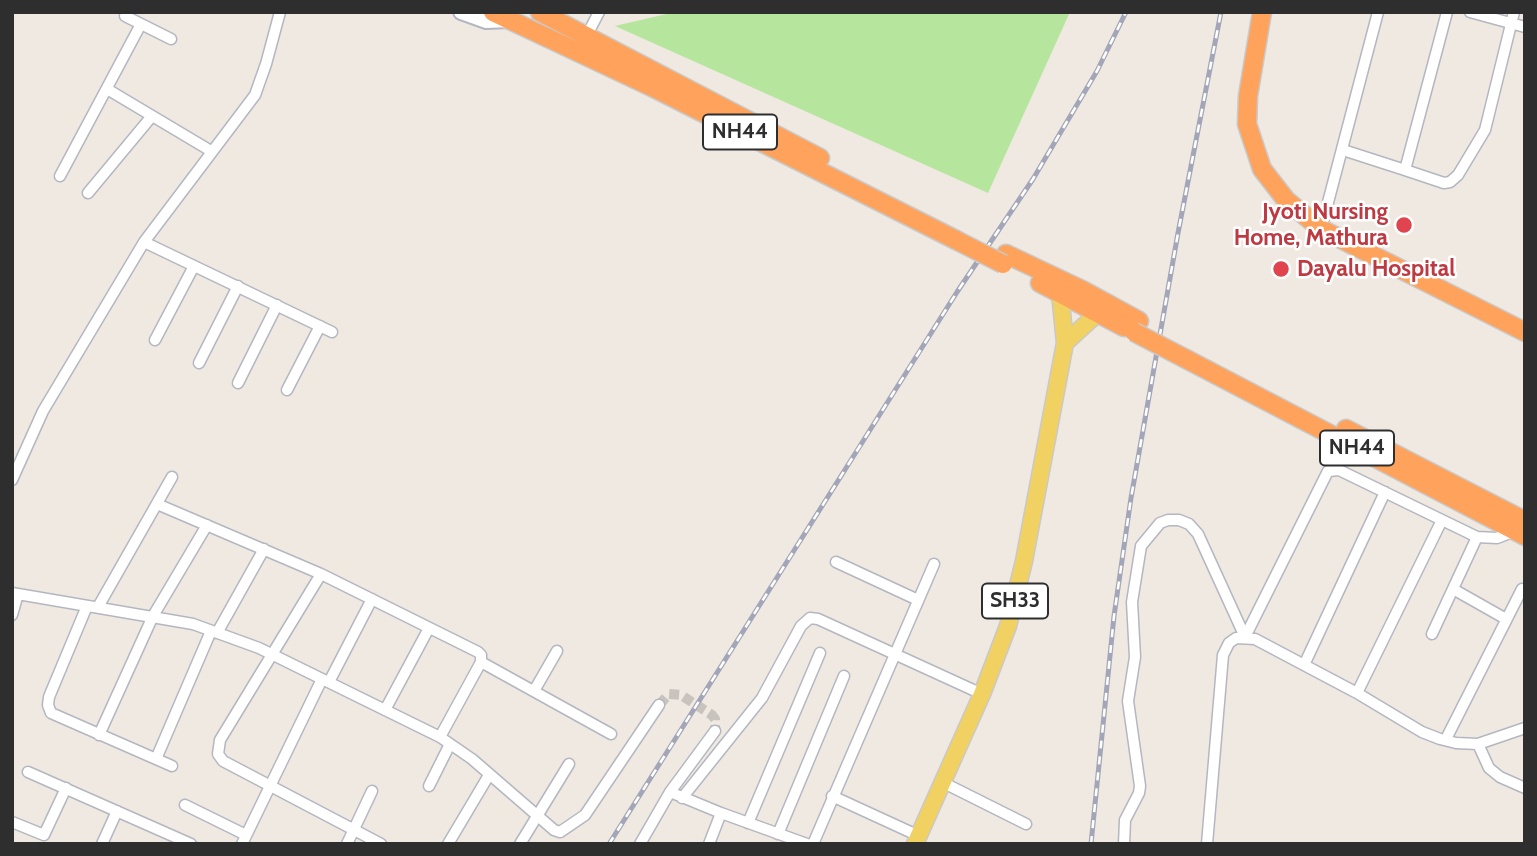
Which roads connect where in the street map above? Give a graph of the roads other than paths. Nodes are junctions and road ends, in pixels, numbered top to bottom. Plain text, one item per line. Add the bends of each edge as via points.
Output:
1 (280, 12) edge
2 (461, 12) edge
3 (599, 12) edge
4 (1262, 12) edge
5 (1378, 12) edge
6 (1447, 12) edge
7 (1470, 12) edge
8 (1514, 12) edge
9 (547, 14) edge
10 (125, 16) dead end
11 (501, 16) edge
12 (141, 24) junction
13 (1511, 24) junction
14 (1525, 27) edge
15 (586, 37) junction
16 (171, 39) dead end
17 (107, 89) junction
18 (152, 116) junction
19 (1343, 150) junction
20 (211, 151) junction
21 (1405, 170) junction
22 (60, 177) dead end
23 (88, 193) dead end
24 (1321, 229) junction
25 (958, 235) junction
26 (144, 242) junction
27 (1004, 259) junction
28 (194, 266) junction
29 (238, 286) junction
30 (1060, 293) junction
31 (277, 305) junction
32 (1098, 313) junction
33 (320, 326) junction
34 (1136, 327) junction
35 (332, 332) dead end
36 (1525, 332) edge
37 (155, 340) dead end
38 (1065, 343) junction
39 (199, 363) dead end
40 (238, 383) dead end
41 (287, 390) dead end
42 (13, 474) edge
43 (172, 477) dead end
44 (1385, 492) junction
45 (157, 504) junction
46 (1442, 520) junction
47 (207, 525) junction
48 (1522, 529) edge
49 (1477, 537) junction
50 (264, 549) junction
51 (836, 562) dead end
52 (934, 564) dead end
53 (321, 574) junction
54 (1452, 589) junction
55 (1522, 589) dead end
56 (15, 594) edge
57 (372, 599) junction
58 (918, 600) junction
59 (93, 606) junction
60 (12, 615) edge
61 (153, 616) junction
62 (1506, 619) junction
63 (429, 628) junction
64 (214, 632) junction
65 (1432, 634) dead end
66 (1245, 637) junction
67 (558, 651) dead end
68 (820, 653) dead end
69 (894, 653) junction
70 (272, 654) junction
71 (481, 662) junction
72 (1304, 665) junction
73 (844, 676) dead end
74 (326, 681) junction
75 (534, 691) junction
76 (982, 694) junction
77 (1357, 694) junction
78 (659, 705) dead end
79 (385, 710) junction
80 (1525, 728) edge
81 (715, 731) dead end
82 (611, 734) dead end
83 (99, 735) junction
84 (440, 737) junction
85 (1446, 739) junction
86 (450, 744) junction
87 (1478, 744) junction
88 (156, 759) junction
89 (569, 764) dead end
90 (172, 766) dead end
91 (28, 772) dead end
92 (489, 775) junction
93 (942, 782) junction
94 (270, 786) junction
95 (429, 786) dead end
96 (66, 788) junction
97 (1525, 788) edge
98 (372, 791) dead end
99 (670, 792) junction
100 (832, 796) junction
101 (682, 798) junction
102 (185, 805) dead end
103 (117, 811) junction
104 (721, 813) junction
105 (537, 816) junction
106 (12, 822) edge
107 (748, 823) junction
108 (1026, 824) dead end
109 (354, 830) junction
110 (779, 834) junction
111 (45, 839) edge
112 (244, 839) edge
113 (175, 840) edge
114 (917, 840) edge
115 (642, 843) edge
116 (102, 844) edge
117 (191, 844) edge
118 (347, 844) edge
119 (381, 844) edge
120 (448, 844) edge
121 (520, 844) edge
122 (709, 844) edge
123 (807, 844) edge
124 (813, 844) edge
125 (1124, 844) edge
126 (1207, 844) edge

1 - 20 street via 255,95
2 - 11 street via 486,21
3 - 15 street
4 - 24 highway via 1248,96 1250,135 1262,169 1274,185
5 - 19 street
6 - 21 street
7 - 13 street
8 - 13 street
9 - 15 highway, NH44
10 - 12 street
11 - 25 highway, NH44
12 - 16 street
12 - 17 street
13 - 14 street
13 - 21 street via 1485,130 1458,175 1444,183
15 - 25 highway, NH44
17 - 18 street
17 - 22 street
18 - 20 street
18 - 23 street
19 - 21 street
19 - 24 street
20 - 26 street
24 - 36 highway
25 - 27 highway, NH44, bridge
26 - 28 street
26 - 42 street via 43,411
27 - 30 highway, NH44
27 - 34 highway, NH44 via 1084,291
28 - 29 street
28 - 37 street
29 - 31 street
29 - 39 street
30 - 32 highway, NH44
30 - 38 main road, SH33
31 - 33 street
31 - 40 street
32 - 34 highway, NH44
32 - 38 main road
33 - 35 street
33 - 41 street
34 - 48 highway, NH44
38 - 76 main road, SH33 via 1017,593
43 - 45 street
44 - 46 street
44 - 66 street via 1339,470 1328,471
44 - 72 street
45 - 47 street
45 - 59 street
46 - 49 street
46 - 77 street
47 - 50 street
47 - 61 street
48 - 49 street via 1497,538
49 - 54 street
50 - 53 street
50 - 64 street
51 - 58 street
52 - 58 street
53 - 57 street
53 - 70 street
54 - 62 street
54 - 65 street
55 - 62 street
56 - 59 street
56 - 60 street
57 - 63 street
57 - 74 street
58 - 69 street
59 - 61 street
59 - 83 street via 48,705 51,713
61 - 64 street
61 - 83 street
62 - 85 street
63 - 71 street via 478,652
63 - 79 street
64 - 70 street
64 - 88 street
66 - 72 street
66 - 125 street via 1198,534 1179,520 1160,523 1140,546 1132,602 1135,657 1128,701 1140,786 1125,820
66 - 126 street via 1229,643 1223,654
67 - 75 street
68 - 107 street
69 - 76 street
69 - 100 street
69 - 101 street via 810,618 801,626 762,698
70 - 74 street
70 - 94 street via 217,748 223,761
71 - 75 street
71 - 84 street
72 - 77 street
73 - 110 street
74 - 79 street
74 - 94 street
75 - 82 street
76 - 93 main road, SH33
77 - 85 street via 1422,732
78 - 105 street via 585,815 560,832
79 - 84 street
80 - 87 street
81 - 99 street
83 - 88 street
84 - 86 street
85 - 87 street
86 - 92 street
86 - 95 street
87 - 97 street via 1489,768
88 - 90 street
89 - 105 street
91 - 96 street
92 - 105 street
92 - 120 street
93 - 108 street
93 - 114 main road, SH33
94 - 109 street
94 - 112 street
96 - 103 street
96 - 111 street
98 - 109 street
99 - 101 street
99 - 115 street
100 - 114 street
100 - 124 street
101 - 104 street
102 - 112 street
103 - 113 street
103 - 116 street
104 - 107 street
104 - 122 street
105 - 121 street
106 - 111 street
107 - 110 street
109 - 118 street
109 - 119 street
110 - 123 street
113 - 117 street

